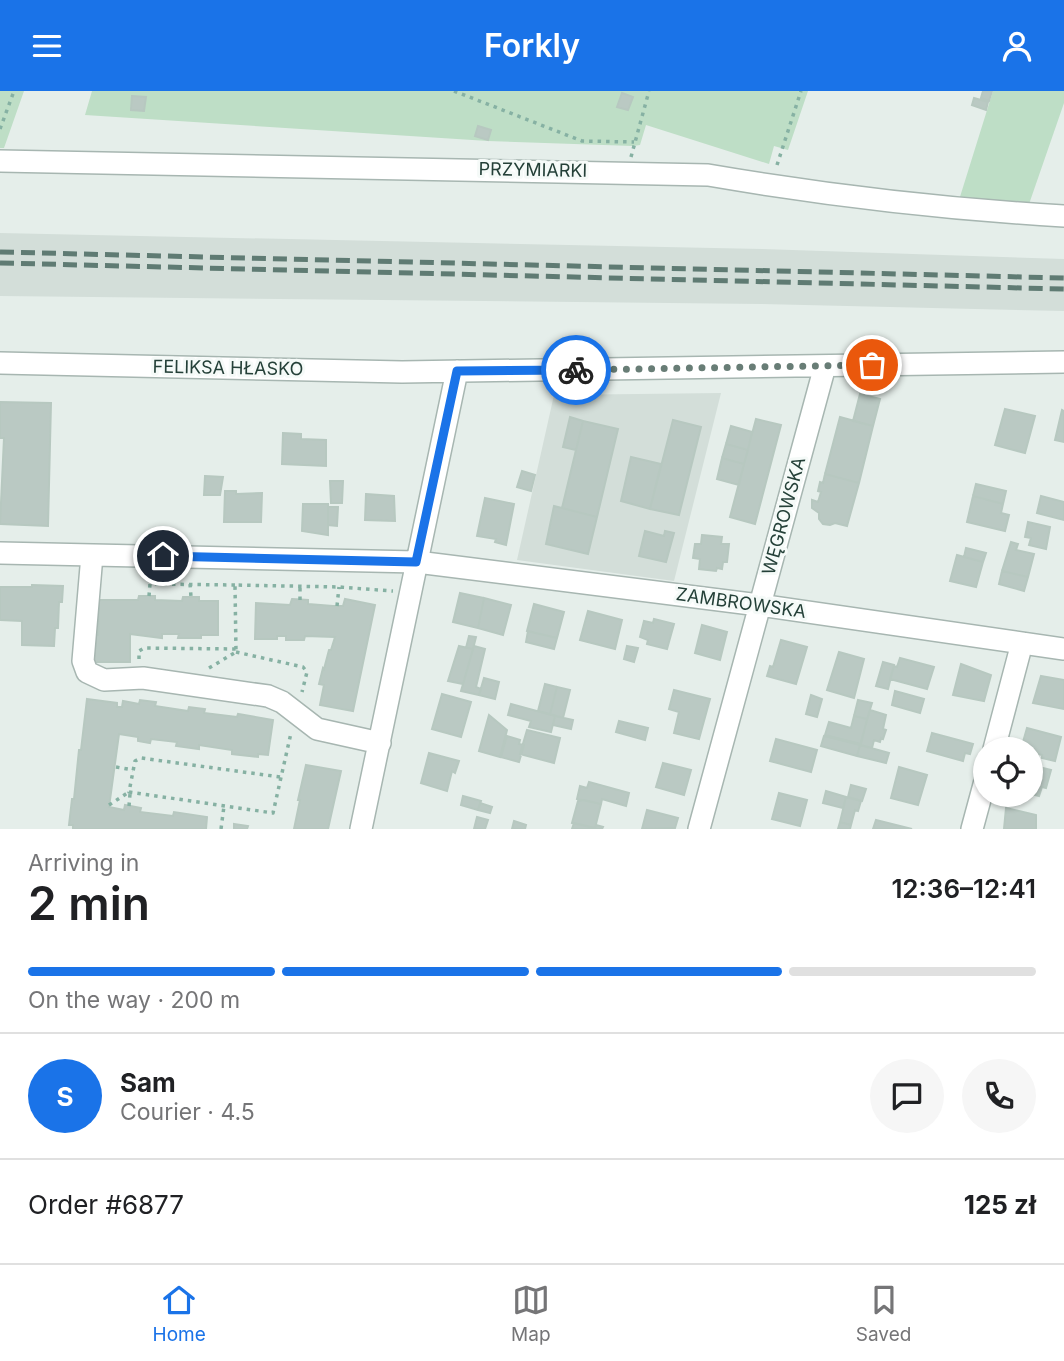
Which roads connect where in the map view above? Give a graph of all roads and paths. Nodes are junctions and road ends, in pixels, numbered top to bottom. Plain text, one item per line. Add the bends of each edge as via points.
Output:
1 (14, 91) edge
2 (454, 91) edge
3 (649, 91) edge
4 (801, 91) edge
5 (0, 129) edge
6 (634, 142) junction
7 (0, 161) edge
8 (626, 172) junction
9 (770, 186) junction
10 (1064, 216) edge
11 (1064, 362) edge
12 (0, 363) edge
13 (825, 366) junction
14 (457, 371) junction
15 (0, 553) edge
16 (92, 555) junction
17 (416, 562) junction
18 (190, 584) junction
19 (235, 586) junction
20 (300, 587) junction
21 (339, 587) junction
22 (398, 592) dead end
23 (149, 596) dead end
24 (191, 597) dead end
25 (299, 600) dead end
26 (759, 605) junction
27 (337, 606) dead end
28 (1023, 643) junction
29 (1064, 649) edge
30 (236, 652) junction
31 (206, 670) dead end
32 (296, 713) junction
33 (997, 737) edge
34 (380, 743) junction
35 (116, 767) dead end
36 (132, 770) junction
37 (280, 777) junction
38 (130, 793) junction
39 (109, 805) dead end
40 (129, 806) dead end
41 (224, 806) junction
42 (978, 807) edge
43 (221, 829) edge
44 (361, 829) edge
45 (699, 829) edge
46 (972, 829) edge

1 - 5 path
2 - 6 path via 582,141
3 - 6 path
4 - 9 path
6 - 8 path
7 - 8 street, PRZYMIARKI
8 - 9 street, PRZYMIARKI via 708,175
9 - 10 street, PRZYMIARKI via 984,212
11 - 13 street, FELIKSA HŁASKO
12 - 14 street, FELIKSA HŁASKO
13 - 14 street, FELIKSA HŁASKO
13 - 26 street, WĘGROWSKA
14 - 17 street
15 - 16 street, ZAMBROWSKA
16 - 17 street, ZAMBROWSKA
16 - 32 street via 83,661 87,672 104,680 143,678 268,696
17 - 26 street, ZAMBROWSKA
17 - 34 street
18 - 19 path
18 - 23 path via 150,584
18 - 24 path
19 - 20 path
19 - 30 path
20 - 21 path
20 - 25 path
21 - 22 path
21 - 27 path
26 - 28 street, ZAMBROWSKA
26 - 45 street, WĘGROWSKA
28 - 29 street, ZAMBROWSKA
28 - 33 street
30 - 31 path
30 - 32 path via 306,669
32 - 34 street via 317,729
32 - 37 path
34 - 44 street
35 - 36 path
36 - 37 path via 141,758
36 - 38 path
37 - 41 path via 273,813
38 - 39 path
38 - 40 path
38 - 41 path
41 - 43 path
42 - 46 street

